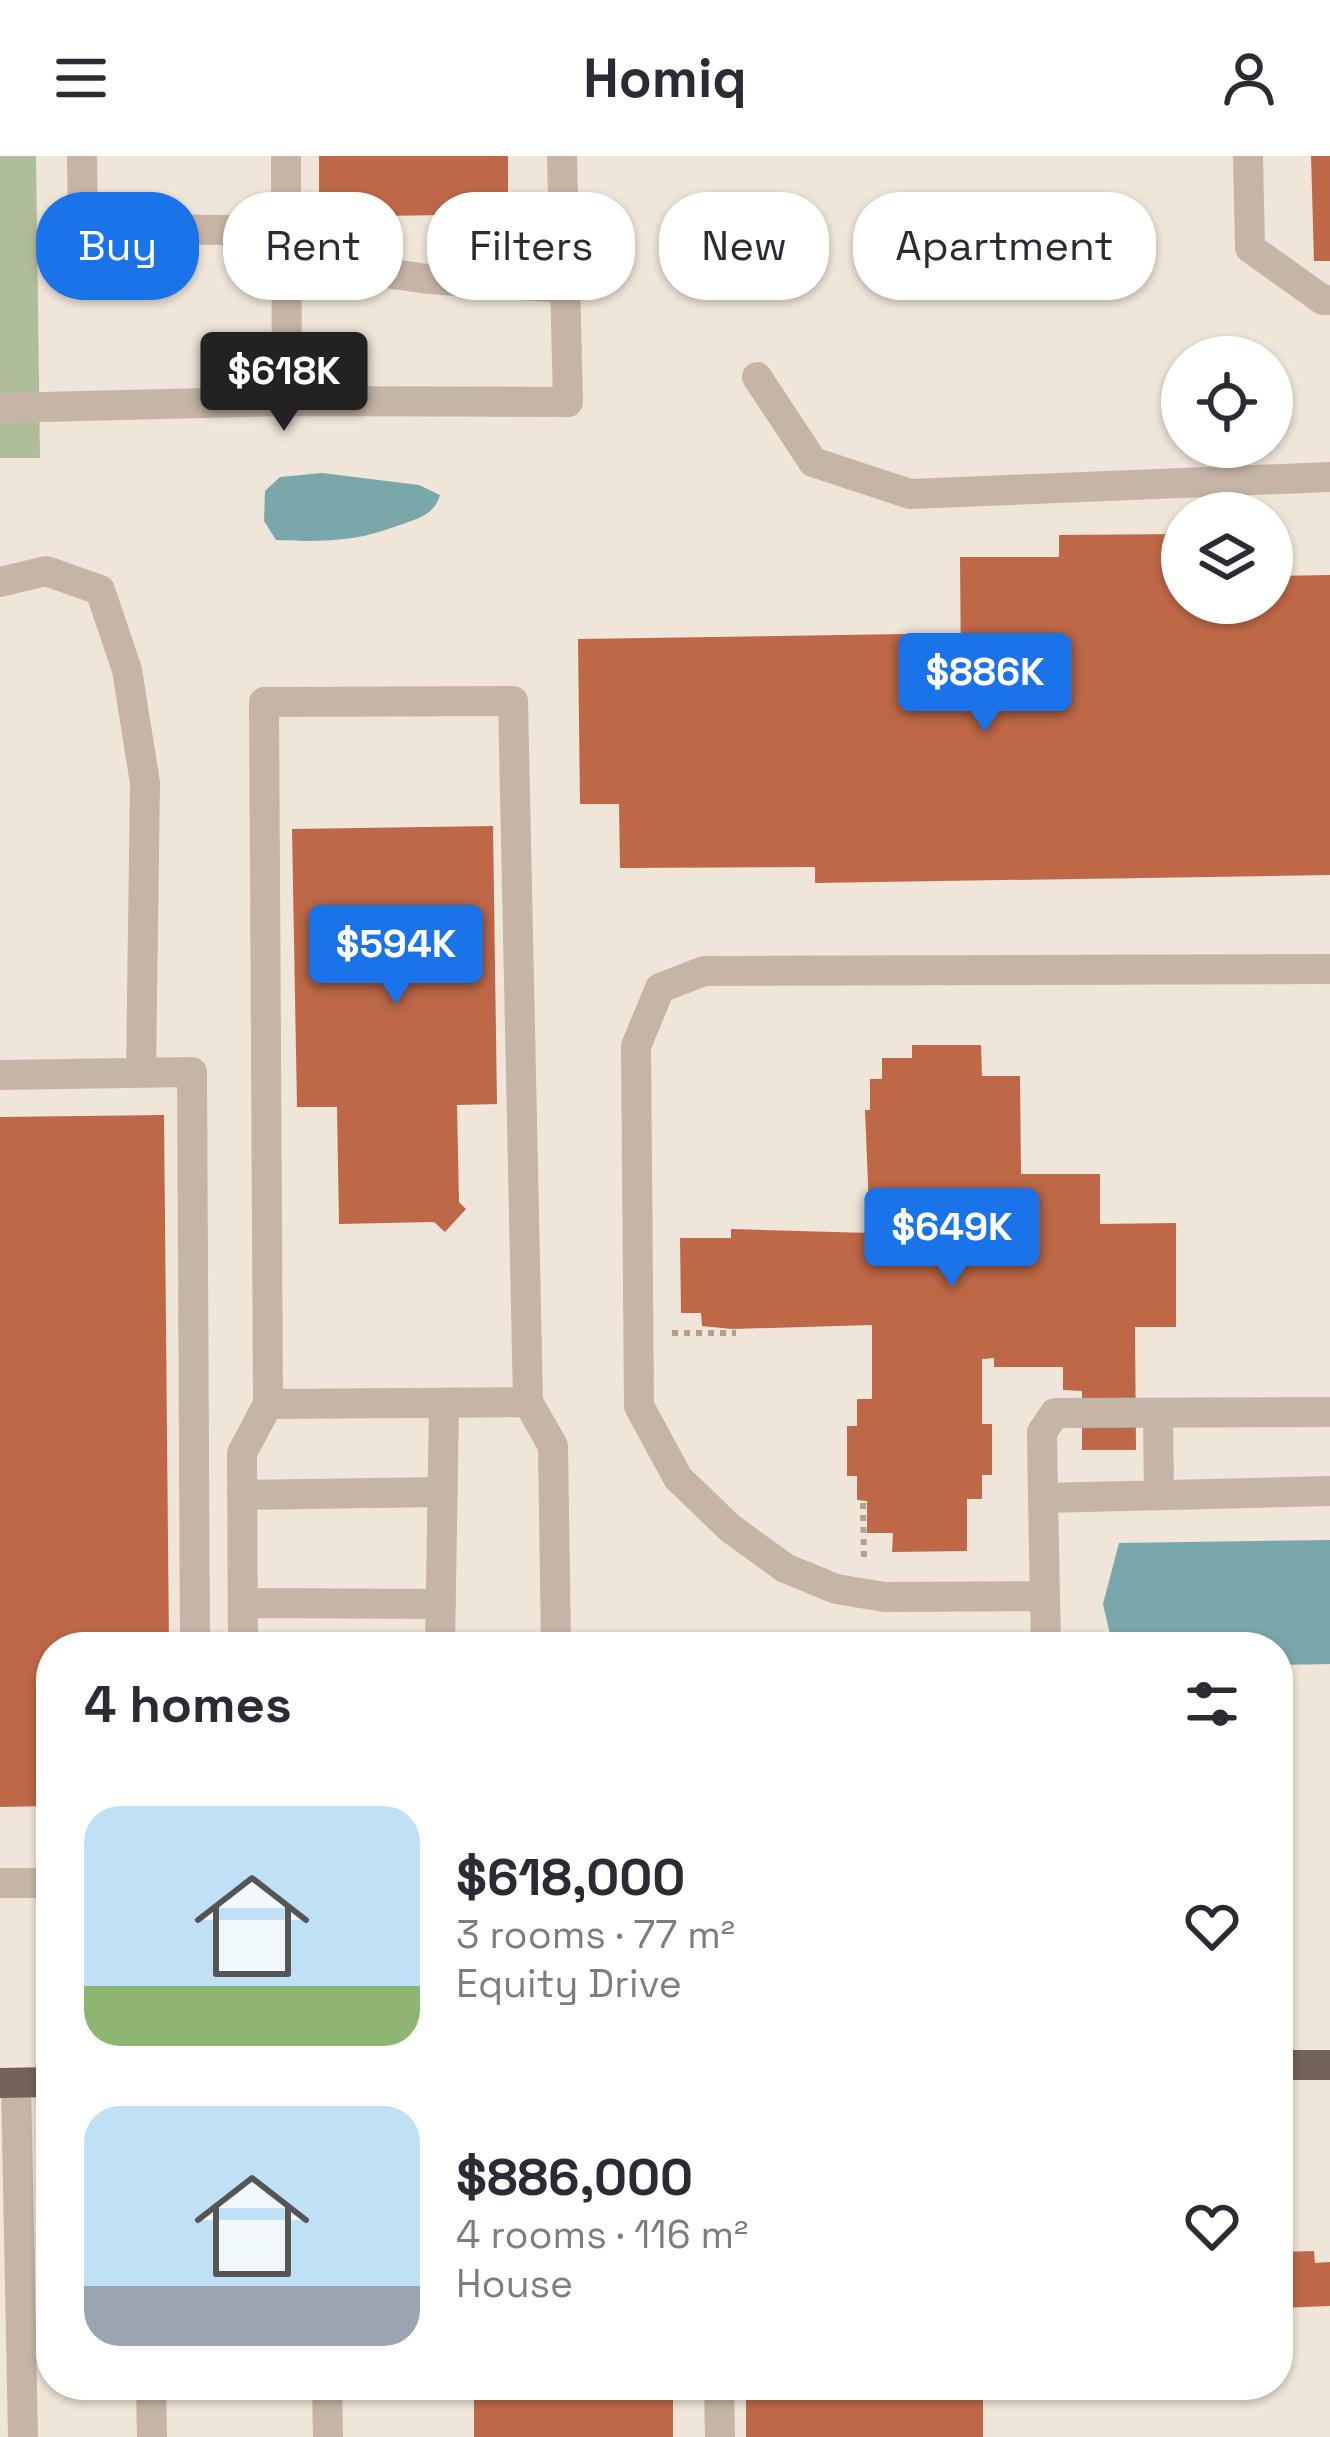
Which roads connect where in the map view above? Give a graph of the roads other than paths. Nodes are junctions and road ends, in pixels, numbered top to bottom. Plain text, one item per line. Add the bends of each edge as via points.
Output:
1 (82, 156) edge
2 (286, 156) edge
3 (562, 156) edge
4 (1249, 156) edge
5 (286, 192) edge
6 (563, 192) edge
7 (223, 240) edge
8 (286, 300) edge
9 (565, 300) edge
10 (1330, 300) edge
11 (757, 377) dead end
12 (286, 401) junction
13 (0, 408) edge
14 (1330, 476) edge
15 (0, 582) edge
16 (1330, 969) edge
17 (141, 1073) junction
18 (0, 1075) edge
19 (528, 1402) junction
20 (444, 1403) junction
21 (268, 1405) junction
22 (1330, 1412) edge
23 (1158, 1413) junction
24 (1330, 1491) edge
25 (443, 1492) junction
26 (242, 1495) junction
27 (1160, 1495) junction
28 (1043, 1498) junction
29 (1045, 1597) junction
30 (242, 1604) junction
31 (441, 1604) junction
32 (195, 1632) edge
33 (243, 1632) edge
34 (440, 1632) edge
35 (556, 1632) edge
36 (1046, 1632) edge
37 (0, 1883) edge
38 (36, 1883) edge
39 (1330, 2065) edge
40 (1293, 2066) edge
41 (8, 2083) edge
42 (10, 2237) edge
43 (151, 2400) edge
44 (328, 2400) edge
45 (719, 2400) edge
46 (23, 2437) edge
47 (152, 2437) edge
48 (328, 2437) edge
49 (719, 2437) edge

1 - 7 street via 83,228
2 - 5 street
3 - 6 street
4 - 10 street via 1250,248
8 - 12 street
9 - 12 street via 568,402
11 - 14 street via 813,461 910,494
12 - 13 street
15 - 17 street via 46,571 100,590 127,670 145,783
16 - 29 street via 704,971 660,988 636,1046 639,1406 678,1478 785,1568 836,1589 885,1597
17 - 18 street
17 - 32 street via 193,1072
19 - 20 street
19 - 21 street via 513,700 263,702
19 - 35 street via 554,1446
20 - 21 street
20 - 25 street
21 - 26 street via 242,1453
22 - 23 street
23 - 27 street
23 - 28 street via 1055,1414 1042,1432
24 - 27 street
25 - 26 street
25 - 31 street
26 - 30 street
27 - 28 street
28 - 29 street
29 - 36 street
30 - 31 street
30 - 33 street
31 - 34 street
37 - 38 street
39 - 40 main road
41 - 42 street
42 - 46 street
43 - 47 street
44 - 48 street
45 - 49 street

